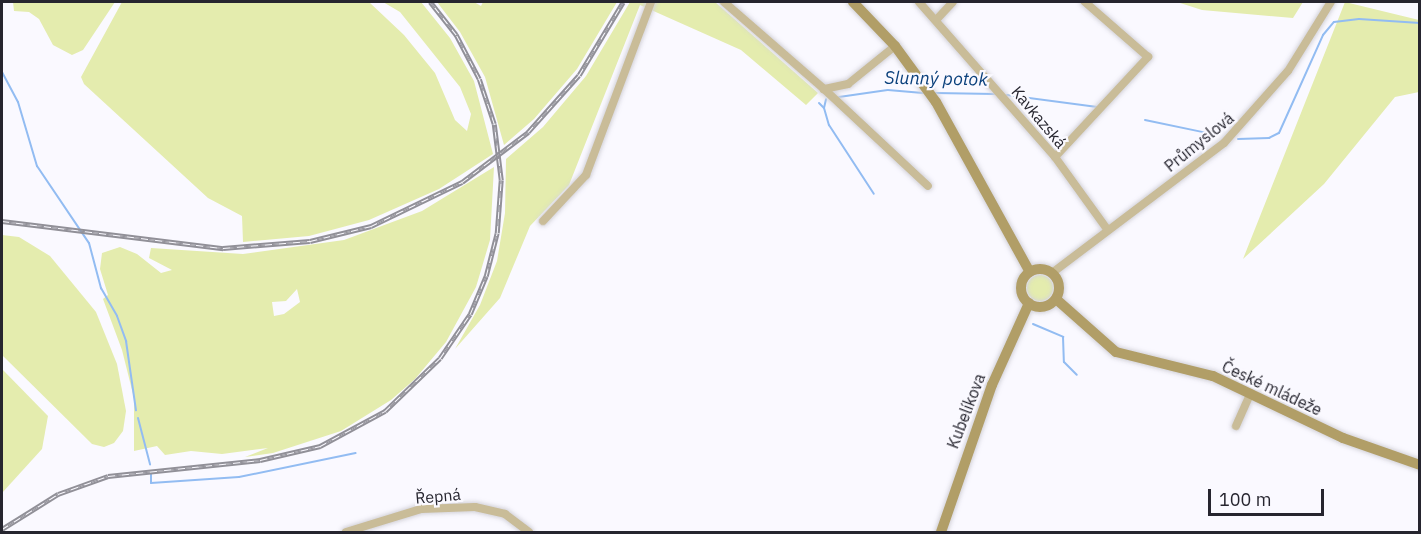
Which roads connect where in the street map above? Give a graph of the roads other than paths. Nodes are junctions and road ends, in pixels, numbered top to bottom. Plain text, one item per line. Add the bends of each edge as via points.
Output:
1 (651, 2) edge
2 (724, 2) edge
3 (853, 2) edge
4 (919, 2) edge
5 (953, 2) edge
6 (1085, 2) edge
7 (1330, 2) edge
8 (937, 19) junction
9 (895, 46) junction
10 (824, 88) junction
11 (1055, 157) junction
12 (928, 186) dead end
13 (543, 221) dead end
14 (1107, 229) junction
15 (1030, 272) junction
16 (1052, 273) junction
17 (1056, 299) junction
18 (1029, 303) junction
19 (1251, 393) junction
20 (1236, 426) dead end
21 (1419, 465) edge
22 (363, 524) junction
23 (346, 532) edge
24 (370, 532) edge
25 (529, 532) edge
26 (941, 532) edge

1 - 13 street via 586,175
2 - 10 street
3 - 9 street
4 - 8 street, Kavkazská
5 - 8 street
6 - 11 street via 1148,57
7 - 14 street, Průmyslová via 1288,71 1250,117 1224,143
8 - 11 street, Kavkazská
9 - 10 street via 848,84
9 - 15 street via 936,102
10 - 12 street
11 - 14 street, Kavkazská
14 - 16 street, Průmyslová
15 - 16 street via 1040,269
15 - 18 street via 1021,286
16 - 17 street via 1060,287
17 - 18 street via 1045,307
17 - 19 street, České mládeže via 1116,352 1213,376
18 - 26 street, Kubelíkova via 992,385
19 - 20 street
19 - 21 street, České mládeže via 1343,438
22 - 23 street, Řepná
22 - 24 street
22 - 25 street, Řepná via 421,509 475,507 505,514

